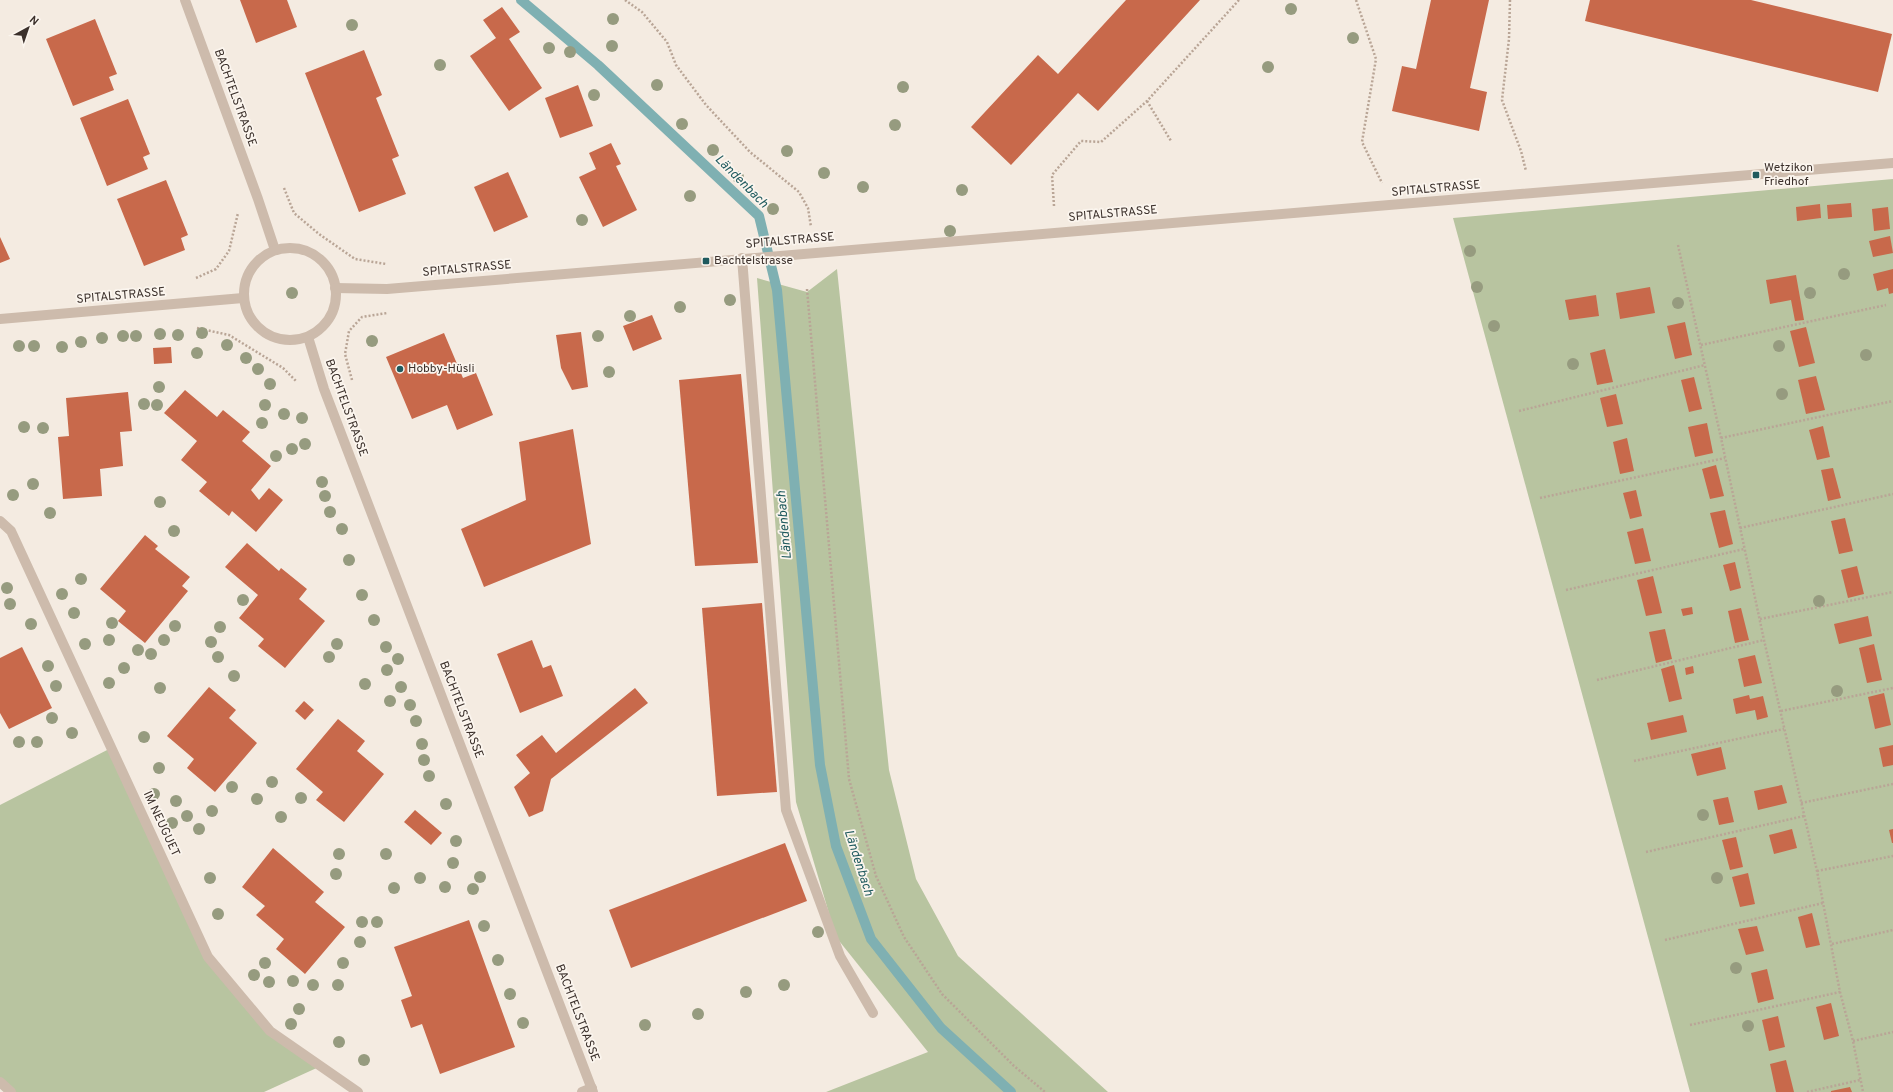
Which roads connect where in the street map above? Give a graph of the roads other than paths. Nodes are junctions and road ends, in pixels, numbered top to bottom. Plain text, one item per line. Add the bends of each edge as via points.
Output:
1 (186, 0) edge
2 (1893, 163) edge
3 (275, 250) junction
4 (742, 258) junction
5 (335, 288) junction
6 (243, 298) junction
7 (0, 319) edge
8 (308, 337) junction
9 (0, 521) edge
10 (873, 1013) dead end
11 (0, 1082) edge
12 (589, 1091) edge
13 (11, 1092) edge
14 (358, 1092) edge

1 - 3 street, BACHTELSTRASSE
2 - 4 street, SPITALSTRASSE
3 - 5 street via 288,248 314,255 324,263 332,275
3 - 6 street via 261,257 251,268 244,283
4 - 5 street, SPITALSTRASSE via 387,289
4 - 10 street via 786,810 840,956
5 - 8 street via 336,300 327,322
6 - 7 street, SPITALSTRASSE
6 - 8 street via 246,310 261,331 284,340
8 - 12 street, BACHTELSTRASSE via 327,396
9 - 14 street, IM NEUGUET via 11,531 208,957 270,1031
11 - 13 street

